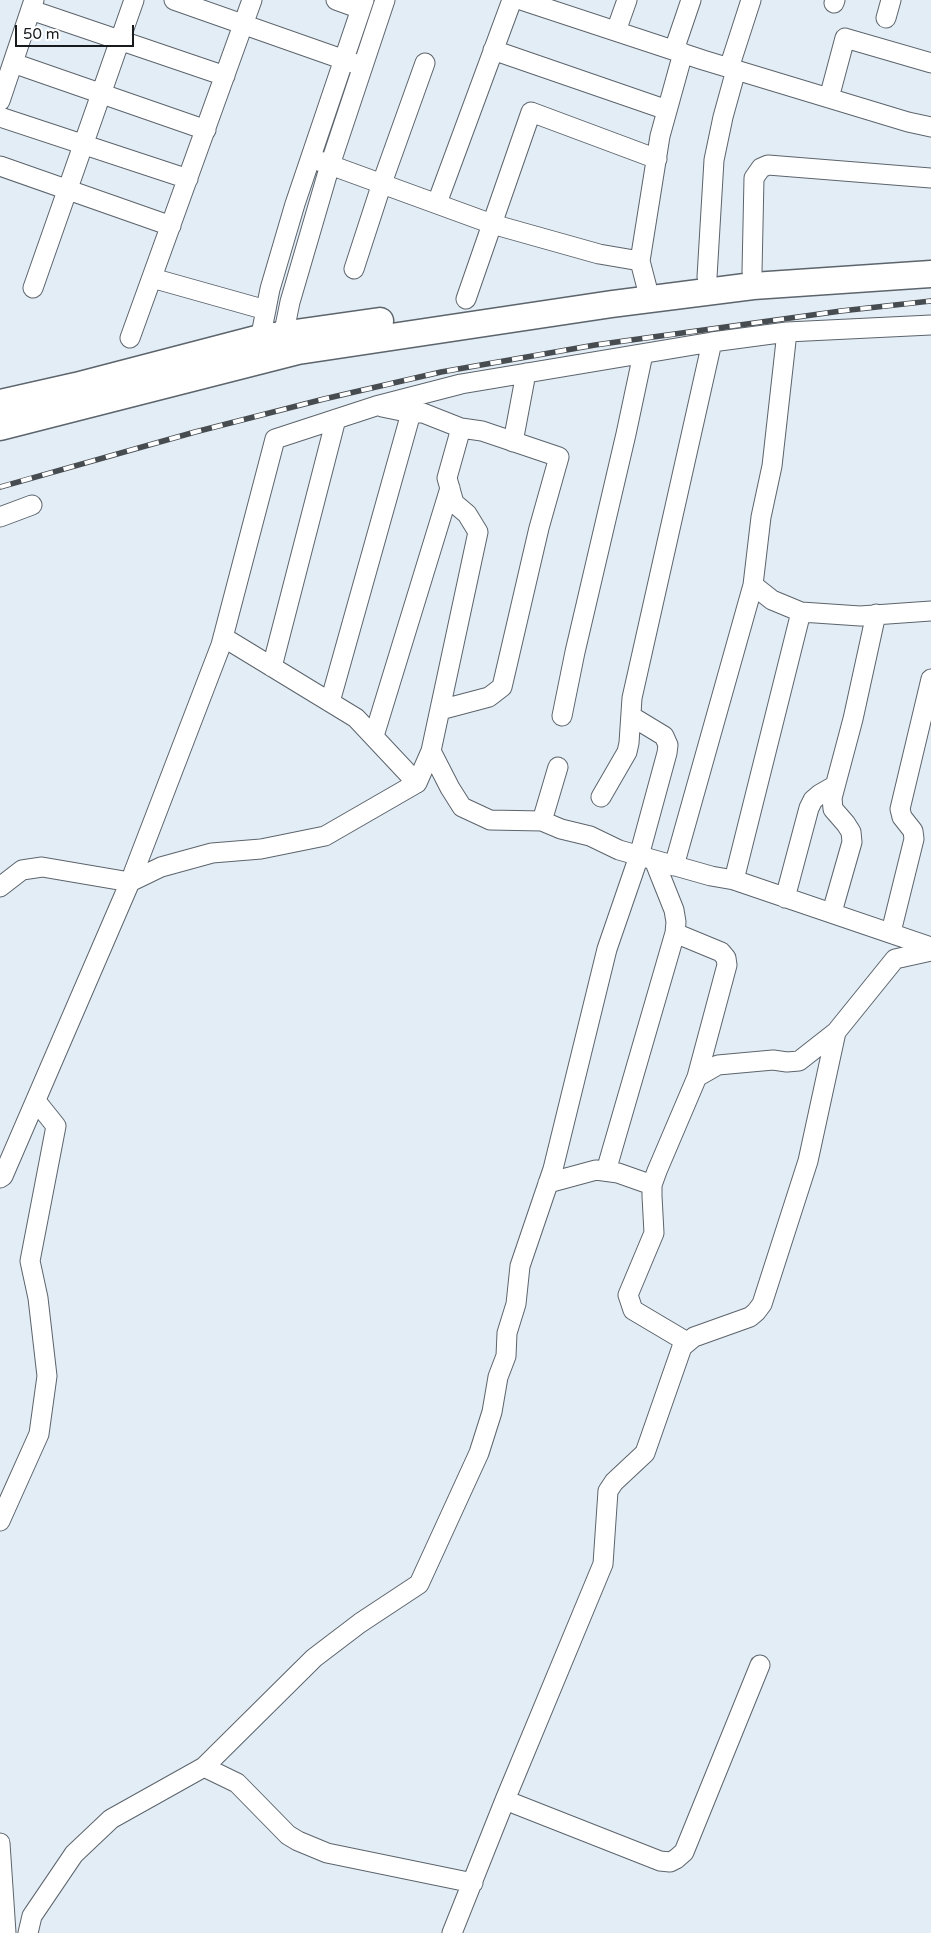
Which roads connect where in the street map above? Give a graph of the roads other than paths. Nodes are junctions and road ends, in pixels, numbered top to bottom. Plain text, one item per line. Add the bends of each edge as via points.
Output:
1 (134, 0) edge
2 (174, 0) edge
3 (252, 0) edge
4 (336, 0) edge
5 (385, 0) edge
6 (512, 0) edge
7 (521, 0) edge
8 (627, 0) edge
9 (691, 0) edge
10 (751, 0) edge
11 (891, 0) edge
12 (362, 4) edge
13 (32, 5) edge
14 (568, 7) edge
15 (886, 18) dead end
16 (244, 24) junction
17 (616, 31) junction
18 (120, 40) junction
19 (493, 50) junction
20 (678, 52) junction
21 (344, 60) junction
22 (13, 63) junction
23 (931, 63) edge
24 (425, 64) dead end
25 (362, 66) junction
26 (732, 69) junction
27 (225, 76) junction
28 (102, 93) junction
29 (828, 98) junction
30 (0, 101) edge
31 (667, 110) junction
32 (0, 117) edge
33 (931, 126) edge
34 (206, 130) junction
35 (83, 144) junction
36 (311, 158) junction
37 (657, 159) junction
38 (330, 165) junction
39 (0, 166) edge
40 (931, 178) edge
41 (188, 179) junction
42 (382, 183) junction
43 (67, 190) junction
44 (437, 203) junction
45 (492, 224) junction
46 (171, 226) junction
47 (931, 259) edge
48 (640, 261) junction
49 (354, 269) dead end
50 (752, 272) junction
51 (931, 274) edge
52 (152, 278) junction
53 (706, 278) junction
54 (33, 288) dead end
55 (646, 288) junction
56 (466, 299) dead end
57 (266, 310) junction
58 (931, 325) edge
59 (787, 332) junction
60 (130, 338) dead end
61 (712, 342) junction
62 (270, 347) junction
63 (643, 354) junction
64 (526, 373) junction
65 (0, 403) edge
66 (376, 406) junction
67 (411, 413) junction
68 (336, 419) junction
69 (0, 427) edge
70 (461, 428) junction
71 (513, 442) junction
72 (450, 488) junction
73 (32, 505) dead end
74 (1, 518) edge
75 (753, 585) junction
76 (931, 611) edge
77 (801, 612) junction
78 (876, 614) junction
79 (223, 637) junction
80 (272, 667) junction
81 (931, 679) edge
82 (330, 702) junction
83 (440, 710) junction
84 (562, 716) dead end
85 (631, 716) junction
86 (374, 736) junction
87 (431, 750) junction
88 (558, 767) dead end
89 (417, 783) junction
90 (834, 786) junction
91 (601, 797) dead end
92 (542, 822) junction
93 (647, 858) junction
94 (674, 866) junction
95 (734, 880) junction
96 (130, 882) junction
97 (0, 887) edge
98 (785, 898) junction
99 (832, 912) junction
100 (891, 932) junction
101 (675, 933) junction
102 (931, 947) edge
103 (931, 951) edge
104 (836, 1032) junction
105 (697, 1077) junction
106 (36, 1101) junction
107 (606, 1171) junction
108 (0, 1178) edge
109 (548, 1183) junction
110 (652, 1184) junction
111 (687, 1342) junction
112 (0, 1521) edge
113 (760, 1665) dead end
114 (204, 1767) junction
115 (505, 1800) junction
116 (0, 1843) edge
117 (473, 1883) junction
118 (6, 1933) edge
119 (28, 1933) edge
120 (452, 1933) edge

1 - 18 street
2 - 16 street
3 - 16 street
4 - 12 street
5 - 25 street
6 - 19 street
7 - 14 street
8 - 17 street
9 - 20 street
10 - 26 street
11 - 15 street
12 - 21 street
13 - 18 street
13 - 22 street
14 - 17 street
16 - 21 street
16 - 27 street
17 - 20 street
18 - 27 street
18 - 28 street
19 - 31 street
19 - 44 street
20 - 26 street
20 - 31 street
21 - 25 street
21 - 36 street
22 - 28 street
22 - 30 street
23 - 29 street via 846,38
24 - 42 street
25 - 38 street
26 - 29 street
26 - 53 street via 714,160
27 - 34 street
28 - 34 street
28 - 35 street
29 - 33 street
31 - 37 street
32 - 35 street
34 - 41 street
35 - 41 street
35 - 43 street
36 - 38 street
36 - 57 street
37 - 45 street via 531,112
37 - 48 street
38 - 42 street
38 - 62 street via 290,302
39 - 43 street
40 - 50 street via 768,165 761,168 754,178
41 - 46 street
42 - 44 street
42 - 49 street
43 - 46 street
43 - 54 street
44 - 45 street
45 - 48 street via 599,254
45 - 56 street
46 - 52 street
47 - 50 street
48 - 55 street
50 - 53 street
51 - 62 street via 753,286 298,351
52 - 57 street
52 - 60 street
53 - 55 street
55 - 62 street
57 - 62 street
58 - 59 street
59 - 61 street
59 - 75 street via 772,466 761,517
61 - 63 street
61 - 85 street via 632,698
62 - 65 street
62 - 69 street
63 - 64 street
63 - 84 street
64 - 66 street via 461,384
64 - 71 street
66 - 67 street
66 - 68 street
67 - 70 street via 423,413
67 - 82 street
68 - 79 street via 276,439
68 - 80 street
70 - 71 street via 482,431
70 - 72 street via 446,478
71 - 83 street via 559,456 502,687 489,697
72 - 83 street via 454,503 467,514 478,532
72 - 86 street
73 - 74 street
75 - 77 street via 772,600
75 - 94 street
76 - 78 street
77 - 78 street
77 - 95 street
78 - 90 street via 853,719
79 - 80 street
79 - 96 street
80 - 82 street
81 - 100 street via 900,809 914,839
82 - 86 street via 356,718
83 - 87 street
85 - 91 street via 627,752
85 - 93 street via 664,736 668,745
86 - 89 street
87 - 89 street
87 - 92 street via 462,807 490,820
88 - 92 street
89 - 96 street via 325,836 261,849 212,853 161,867
90 - 98 street via 813,800 809,808
90 - 99 street via 834,809 846,824 852,842
92 - 93 street
93 - 94 street
93 - 101 street via 674,910
93 - 109 street via 607,949
94 - 95 street
95 - 98 street
96 - 97 street via 42,866 22,870
96 - 106 street
98 - 99 street
99 - 100 street
100 - 102 street
101 - 105 street via 721,952 726,958 727,965
101 - 107 street
103 - 104 street via 895,959
104 - 105 street via 799,1061 718,1065
104 - 111 street via 808,1161 762,1304 750,1316
105 - 110 street
106 - 108 street
106 - 112 street via 56,1126 30,1261 38,1298 47,1376 39,1434
107 - 109 street via 596,1170
107 - 110 street
109 - 114 street via 520,1266 516,1304 492,1412 478,1453 419,1584 314,1658
110 - 111 street via 654,1233 630,1288 628,1301 633,1310
111 - 115 street via 682,1347 645,1453 608,1491 603,1564
113 - 115 street via 684,1852 676,1859 660,1861
114 - 117 street via 237,1783 288,1835 298,1841 327,1853
114 - 119 street via 111,1819 74,1854 32,1916
115 - 117 street
116 - 118 street
117 - 120 street

